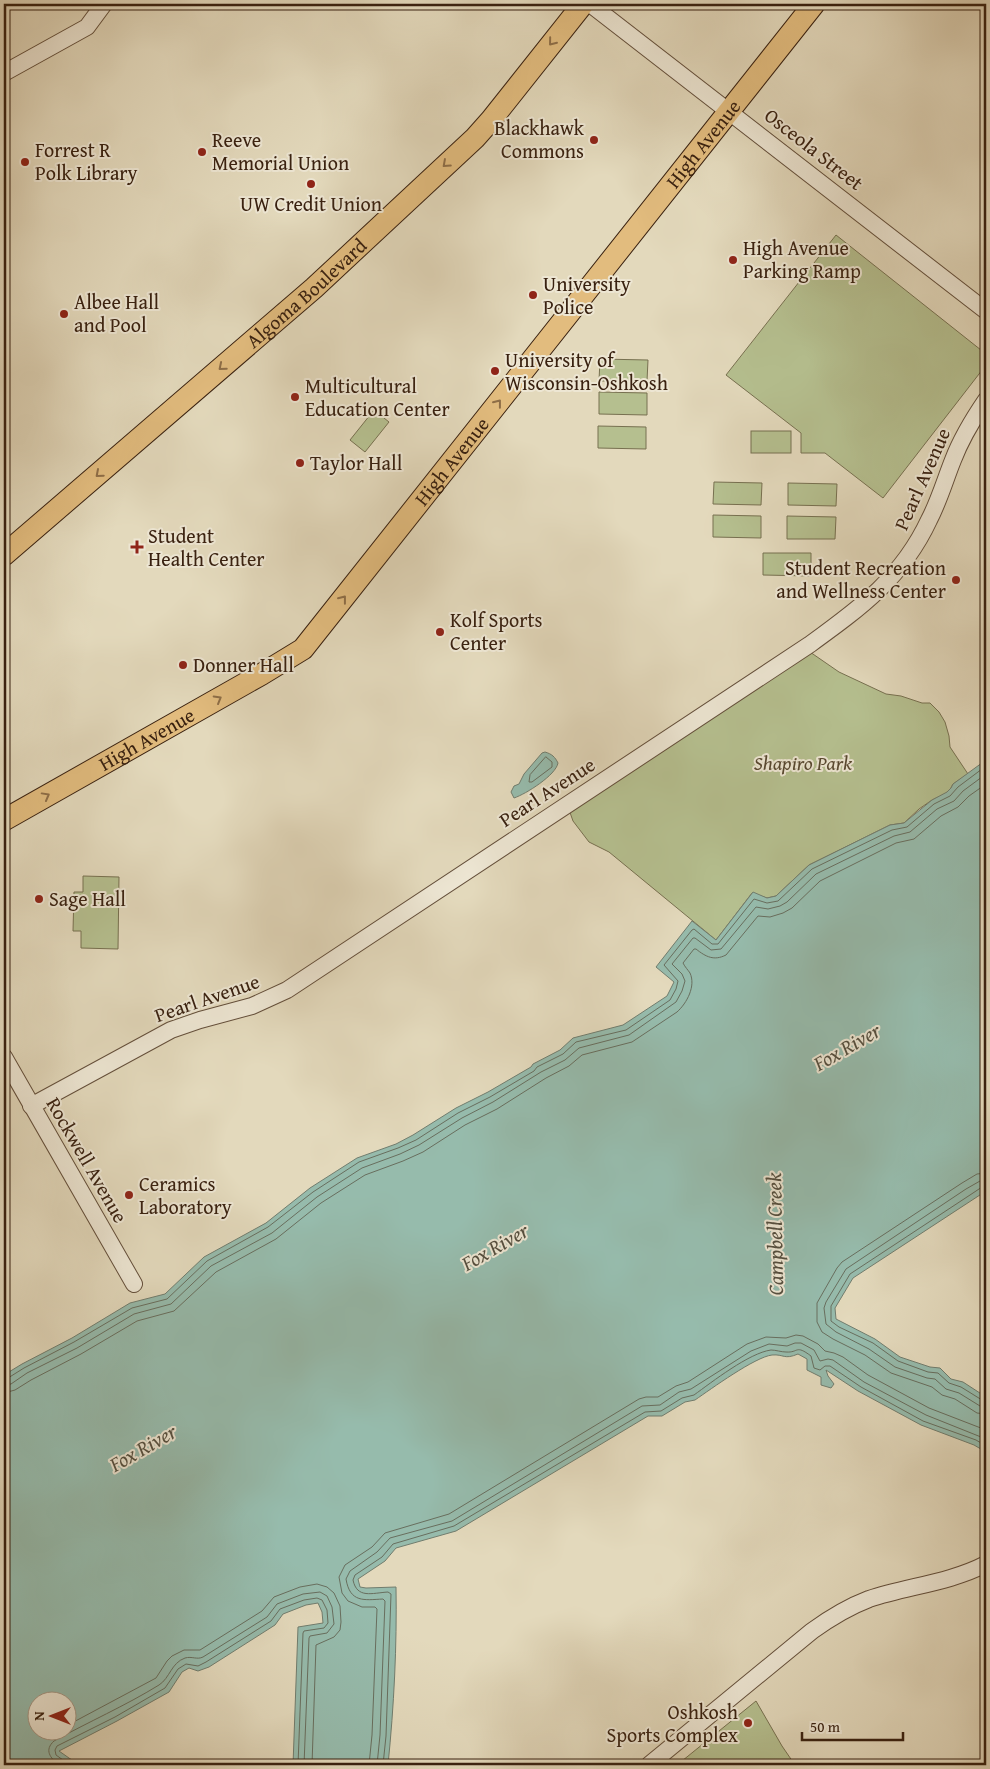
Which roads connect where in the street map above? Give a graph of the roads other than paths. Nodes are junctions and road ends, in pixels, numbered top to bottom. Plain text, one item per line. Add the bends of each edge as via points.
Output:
1 (104, 4) edge
2 (583, 4) edge
3 (590, 4) edge
4 (814, 4) edge
5 (4, 73) edge
6 (730, 111) junction
7 (986, 311) edge
8 (986, 400) edge
9 (4, 555) edge
10 (4, 820) edge
11 (4, 1057) edge
12 (31, 1106) junction
13 (134, 1284) dead end
14 (986, 1564) edge
15 (649, 1765) edge

1 - 5 street via 87,27
2 -> 9 main road, Algoma Boulevard via 475,138 314,288
3 - 6 street, Osceola Street
4 - 6 main road, High Avenue
6 - 7 street, Osceola Street
10 -> 6 main road, High Avenue via 303,649
8 - 12 street, Pearl Avenue via 963,437 918,541 890,579 857,611 288,990 252,1006 170,1030
11 - 12 street, Rockwell Avenue
12 - 13 street, Rockwell Avenue
14 - 15 street via 965,1574 870,1599 833,1617 799,1641

